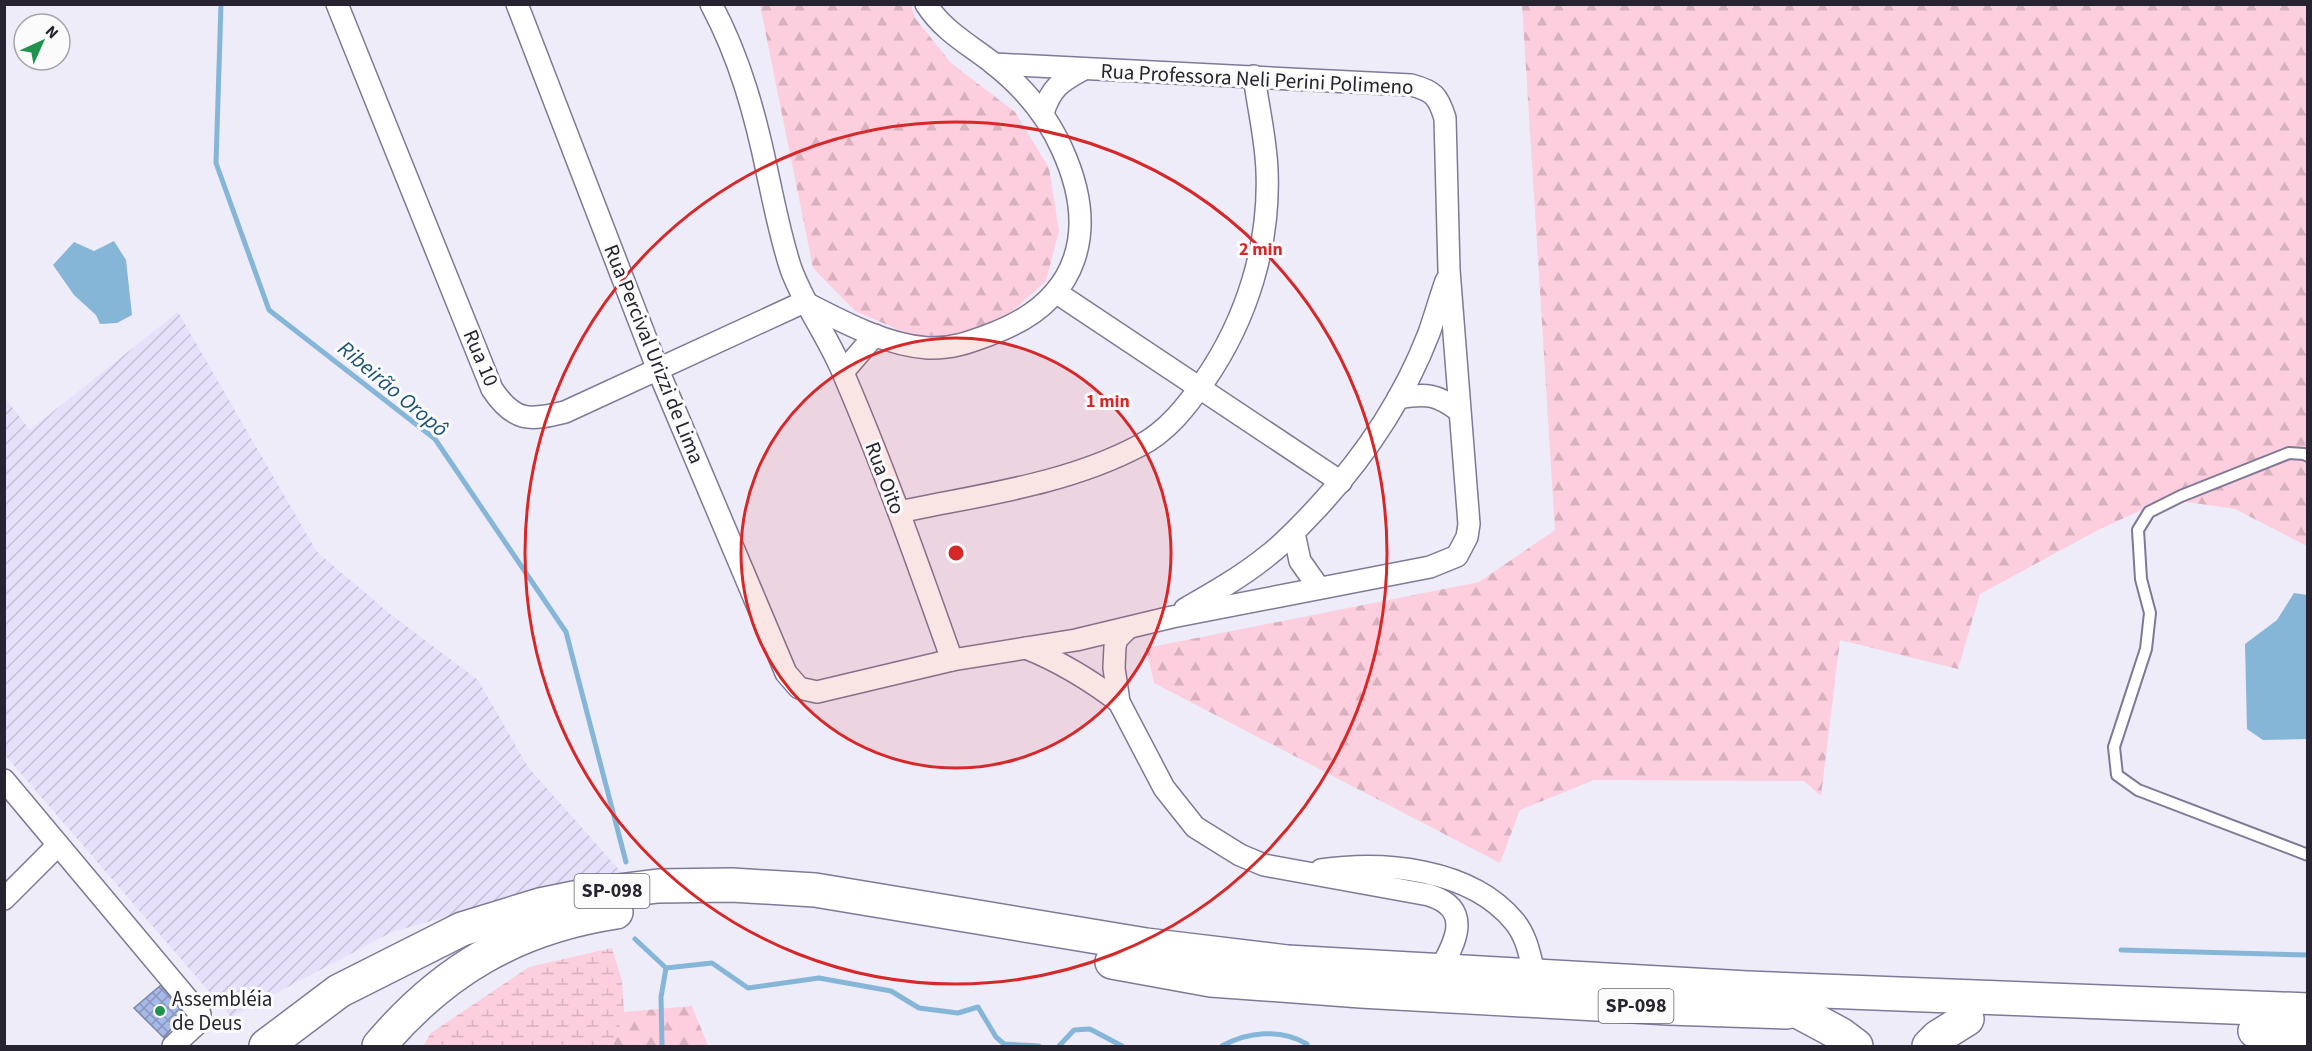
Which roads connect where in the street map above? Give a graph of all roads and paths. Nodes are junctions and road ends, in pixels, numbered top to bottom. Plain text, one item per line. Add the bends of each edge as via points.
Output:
1 (338, 4) edge
2 (518, 4) edge
3 (711, 4) edge
4 (926, 4) edge
5 (994, 64) junction
6 (1082, 70) junction
7 (1254, 76) junction
8 (1043, 113) junction
9 (1449, 270) junction
10 (1057, 293) junction
11 (804, 302) junction
12 (875, 335) junction
13 (658, 370) junction
14 (843, 372) junction
15 (1200, 387) junction
16 (1398, 398) junction
17 (1459, 411) junction
18 (2307, 456) edge
19 (1341, 482) junction
20 (899, 513) junction
21 (1294, 533) junction
22 (1319, 588) junction
23 (1172, 617) junction
24 (1127, 629) junction
25 (1026, 648) junction
26 (952, 660) junction
27 (1119, 702) junction
28 (4, 780) edge
29 (58, 845) junction
30 (2307, 855) edge
31 (1299, 872) junction
32 (4, 899) edge
33 (1439, 971) junction
34 (1535, 976) junction
35 (2307, 1010) edge
36 (1799, 1012) junction
37 (1967, 1019) junction
38 (2307, 1033) edge
39 (173, 1047) edge
40 (267, 1047) edge
41 (379, 1047) edge
42 (1856, 1047) edge
43 (1929, 1047) edge

1 - 13 street, Rua 10 via 492,388 502,404 527,418 542,418 565,412
2 - 13 street, Rua Percival Urizzi de Lima
3 - 11 street, Rua Oito via 742,75 777,220
4 - 5 street via 955,37
5 - 6 street, Rua Professora Neli Perini Polimeno
5 - 8 street
6 - 7 street, Rua Professora Neli Perini Polimeno
6 - 8 street, Rua Professora Neli Perini Polimeno via 1057,86
7 - 9 street, Rua Professora Neli Perini Polimeno via 1411,85 1434,94 1445,118
7 - 15 street via 1267,170 1259,259 1244,310 1224,354
8 - 10 street via 1072,171 1081,212 1071,270
9 - 16 street via 1429,334
9 - 17 street, Rua Professora Neli Perini Polimeno
10 - 12 street via 1031,315 959,346 926,348
10 - 15 street
11 - 12 street
11 - 13 street, Rua 10
11 - 14 street, Rua Oito
12 - 14 street
13 - 26 street, Rua Percival Urizzi de Lima via 786,673 799,688 817,692
14 - 20 street, Rua Oito
15 - 19 street
15 - 20 street via 1159,433 1108,460 1070,475
16 - 17 street via 1428,395
16 - 19 street
17 - 22 street, Rua Professora Neli Perini Polimeno via 1469,524 1457,556 1430,567
18 - 30 lane via 2289,453 2149,512 2138,530 2141,579 2150,613 2146,649 2114,747 2117,775 2138,790
19 - 21 street
20 - 26 street, Rua Oito
21 - 22 street via 1300,561
21 - 23 street via 1240,576
22 - 23 street
23 - 24 street
24 - 25 street
24 - 27 street via 1115,646
25 - 26 street
25 - 27 street via 1087,678
27 - 31 street via 1164,788 1195,827 1264,866
28 - 29 street
29 - 32 street
29 - 39 street via 200,1014 199,1022
31 - 33 street via 1440,898 1450,907 1458,931
31 - 34 street via 1354,865 1394,867 1442,877 1473,890 1494,902 1514,921 1524,937
33 - 34 highway, SP-098
33 - 40 highway, SP-098 via 1221,955 815,890 658,886 551,903 462,929 339,991
34 - 35 highway, SP-098 via 1943,997
36 - 37 highway, SP-098
36 - 41 highway, SP-098 via 1649,1007 1210,980 851,915 763,904 676,904 592,916 515,940 473,961 433,990
36 - 42 highway
37 - 38 highway, SP-098
37 - 43 highway

